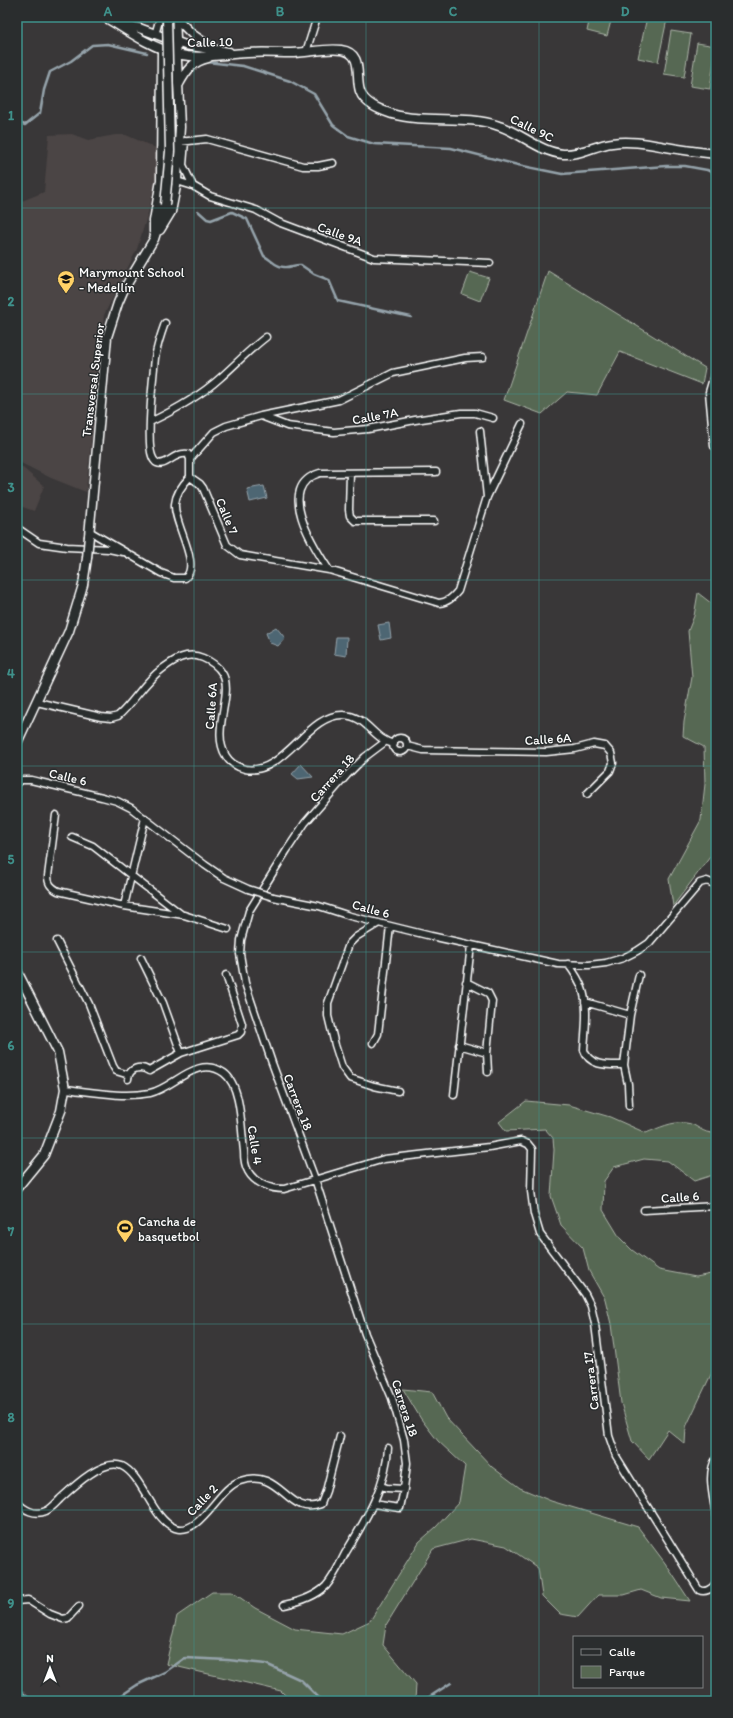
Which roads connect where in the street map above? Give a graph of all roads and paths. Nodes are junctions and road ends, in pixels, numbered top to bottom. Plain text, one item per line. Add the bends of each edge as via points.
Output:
1 (105, 17) edge
2 (160, 17) edge
3 (167, 17) edge
4 (175, 17) edge
5 (317, 17) edge
6 (115, 23) junction
7 (155, 35) junction
8 (176, 43) junction
9 (162, 49) junction
10 (306, 52) junction
11 (215, 53) junction
12 (177, 54) junction
13 (178, 84) junction
14 (365, 99) joint
15 (162, 115) junction
16 (173, 140) junction
17 (716, 154) edge
18 (333, 163) dead end
19 (161, 180) junction
20 (176, 181) junction
21 (193, 186) junction
22 (154, 239) junction
23 (490, 263) dead end
24 (165, 323) dead end
25 (266, 337) dead end
26 (484, 357) dead end
27 (716, 368) edge
28 (261, 416) junction
29 (493, 418) dead end
30 (150, 422) junction
31 (522, 424) dead end
32 (480, 430) dead end
33 (714, 446) dead end
34 (190, 459) junction
35 (436, 472) dead end
36 (350, 473) junction
37 (190, 478) junction
38 (487, 497) junction
39 (434, 521) dead end
40 (18, 529) edge
41 (89, 534) junction
42 (128, 554) junction
43 (328, 570) junction
44 (37, 702) junction
45 (385, 742) junction
46 (17, 743) edge
47 (394, 744) junction
48 (407, 746) junction
49 (17, 783) edge
50 (587, 794) dead end
51 (56, 815) dead end
52 (145, 818) junction
53 (72, 837) dead end
54 (132, 876) junction
55 (716, 885) edge
56 (124, 906) junction
57 (184, 915) junction
58 (379, 923) junction
59 (390, 926) junction
60 (228, 929) dead end
61 (57, 941) dead end
62 (471, 945) junction
63 (141, 958) dead end
64 (568, 964) junction
65 (17, 971) edge
66 (226, 975) dead end
67 (639, 975) dead end
68 (466, 982) junction
69 (586, 1002) junction
70 (630, 1015) junction
71 (373, 1043) dead end
72 (459, 1045) junction
73 (181, 1053) junction
74 (487, 1053) junction
75 (624, 1065) junction
76 (149, 1070) junction
77 (488, 1072) dead end
78 (150, 1078) dead end
79 (65, 1089) junction
80 (398, 1091) dead end
81 (454, 1095) dead end
82 (629, 1106) dead end
83 (528, 1144) joint
84 (315, 1179) junction
85 (17, 1188) edge
86 (716, 1206) edge
87 (644, 1210) dead end
88 (340, 1436) dead end
89 (388, 1448) dead end
90 (716, 1459) edge
91 (381, 1486) junction
92 (404, 1489) junction
93 (17, 1502) edge
94 (374, 1504) junction
95 (716, 1516) edge
96 (716, 1583) edge
97 (17, 1601) edge
98 (284, 1605) dead end
99 (79, 1606) dead end

1 - 6 main road, Calle 10
2 - 7 street
3 - 22 main road, Transversal Superior, bridge via 170,150 165,205
4 - 8 main road
4 - 11 main road
5 - 10 street
6 - 7 main road, Calle 10 via 139,28
6 - 9 main road, Calle 10
7 - 8 main road, Calle 10
8 - 11 main road, Calle 10
8 - 12 main road
9 - 12 main road, Calle 10
9 - 15 main road
10 - 11 main road, Calle 10
10 - 14 main road, Calle 10 via 349,52 355,57 360,91
11 - 12 main road, Calle 10
11 - 13 main road via 189,68
12 - 13 main road
13 - 16 main road via 180,127
14 - 17 main road, Calle 9C via 374,107 392,114 426,119 471,120 499,126 550,151 563,154 576,154 612,143 635,142
15 - 16 main road
15 - 16 main road via 166,136
16 - 18 street via 207,139 303,166
16 - 19 main road
16 - 20 main road
16 - 21 street
19 - 20 street, Calle 9A
19 - 22 main road via 154,221
20 - 21 street, Calle 9A
20 - 22 main road via 171,212
21 - 23 street, Calle 9A via 210,196 256,210 278,222 374,258
22 - 41 main road, Transversal Superior via 124,288 107,337
24 - 30 street via 155,358
25 - 30 street via 204,391 179,409
26 - 28 street via 465,358 394,373 339,400
27 - 33 street via 709,392
28 - 29 street, Calle 7A via 287,426 334,432 362,430 460,413 475,413
28 - 34 street via 214,432
30 - 34 street via 150,448 156,462 166,463 182,453 188,454
31 - 38 street
32 - 38 street
34 - 37 street
35 - 36 street
36 - 39 street via 349,510 355,521
36 - 43 street via 320,473 304,483 300,491 299,504 304,528
37 - 42 street via 182,486 174,505 192,562 188,576 182,579 161,573
37 - 43 street, Calle 7 via 203,488 231,550 240,555
38 - 43 street, Calle 7 via 458,591 446,602
40 - 42 street via 39,543 109,549
41 - 42 street
41 - 44 main road, Transversal Superior, bridge via 83,586 69,631
44 - 45 street, Calle 6A via 101,717 118,716 152,676 183,656 197,656 216,666 223,674 225,689 220,741 228,760 237,767 259,769 272,763 318,724 334,716 358,718
44 - 46 main road, Transversal Superior
45 - 47 street, Calle 6A
45 - 84 street, Carrera 18 via 347,775 305,824 264,884 249,911 241,940 240,954 245,984
47 - 48 street via 394,748 401,752
47 - 48 street via 395,740 402,738
48 - 50 street, Calle 6A via 423,750 546,752 594,744 605,746 611,753 613,762 610,771
49 - 52 street, Calle 6 via 20,780 31,780 117,801
51 - 56 street via 48,882 52,888
52 - 54 street
52 - 58 street, Calle 6, bridge via 205,865 224,878 248,889
53 - 54 street via 93,846
54 - 56 street
54 - 57 street
55 - 64 street, Calle 6 via 707,881 700,883 660,932 637,951 606,963
56 - 57 street
57 - 60 street
58 - 59 street, Calle 6
58 - 80 street via 349,944 328,1003 328,1016 342,1067 350,1078
59 - 62 street, Calle 6
59 - 71 street via 378,1034
61 - 76 street via 93,1012 116,1071 128,1077 138,1067
62 - 64 street, Calle 6
62 - 68 street
63 - 73 street via 163,1003
64 - 69 street via 578,978
65 - 79 main road via 58,1052
66 - 73 street via 242,1024 241,1032
67 - 70 street
68 - 72 street
68 - 74 street via 491,996
69 - 70 street
69 - 75 street via 586,1056 600,1064
70 - 75 street
72 - 74 street
72 - 81 street
73 - 76 street
74 - 77 street
75 - 82 street
76 - 78 street
79 - 84 street, Calle 4 via 108,1094 148,1093 160,1090 194,1070 217,1069 232,1081 238,1096 248,1172 270,1189 284,1189
79 - 85 main road via 61,1111 44,1155
83 - 84 street, Calle 4 via 521,1141 384,1159
83 - 96 street, Carrera 17 via 532,1148 531,1191 540,1234 585,1294 591,1306 609,1436 616,1456 699,1590 713,1588
84 - 92 street, Carrera 18 via 365,1334 392,1398 404,1440
86 - 87 street, Calle 6
88 - 93 street, Calle 2 via 326,1491 321,1504 316,1506 298,1505 270,1481 242,1480 232,1484 194,1525 186,1530 175,1528 160,1516 138,1482 122,1466 112,1465 92,1473 47,1511 34,1513 24,1509
89 - 91 street via 386,1471
90 - 95 street via 711,1478
91 - 92 street
91 - 94 street
92 - 94 street, Carrera 18 via 400,1508
94 - 98 street via 326,1586 314,1594
97 - 99 street via 28,1600 63,1619 68,1618

